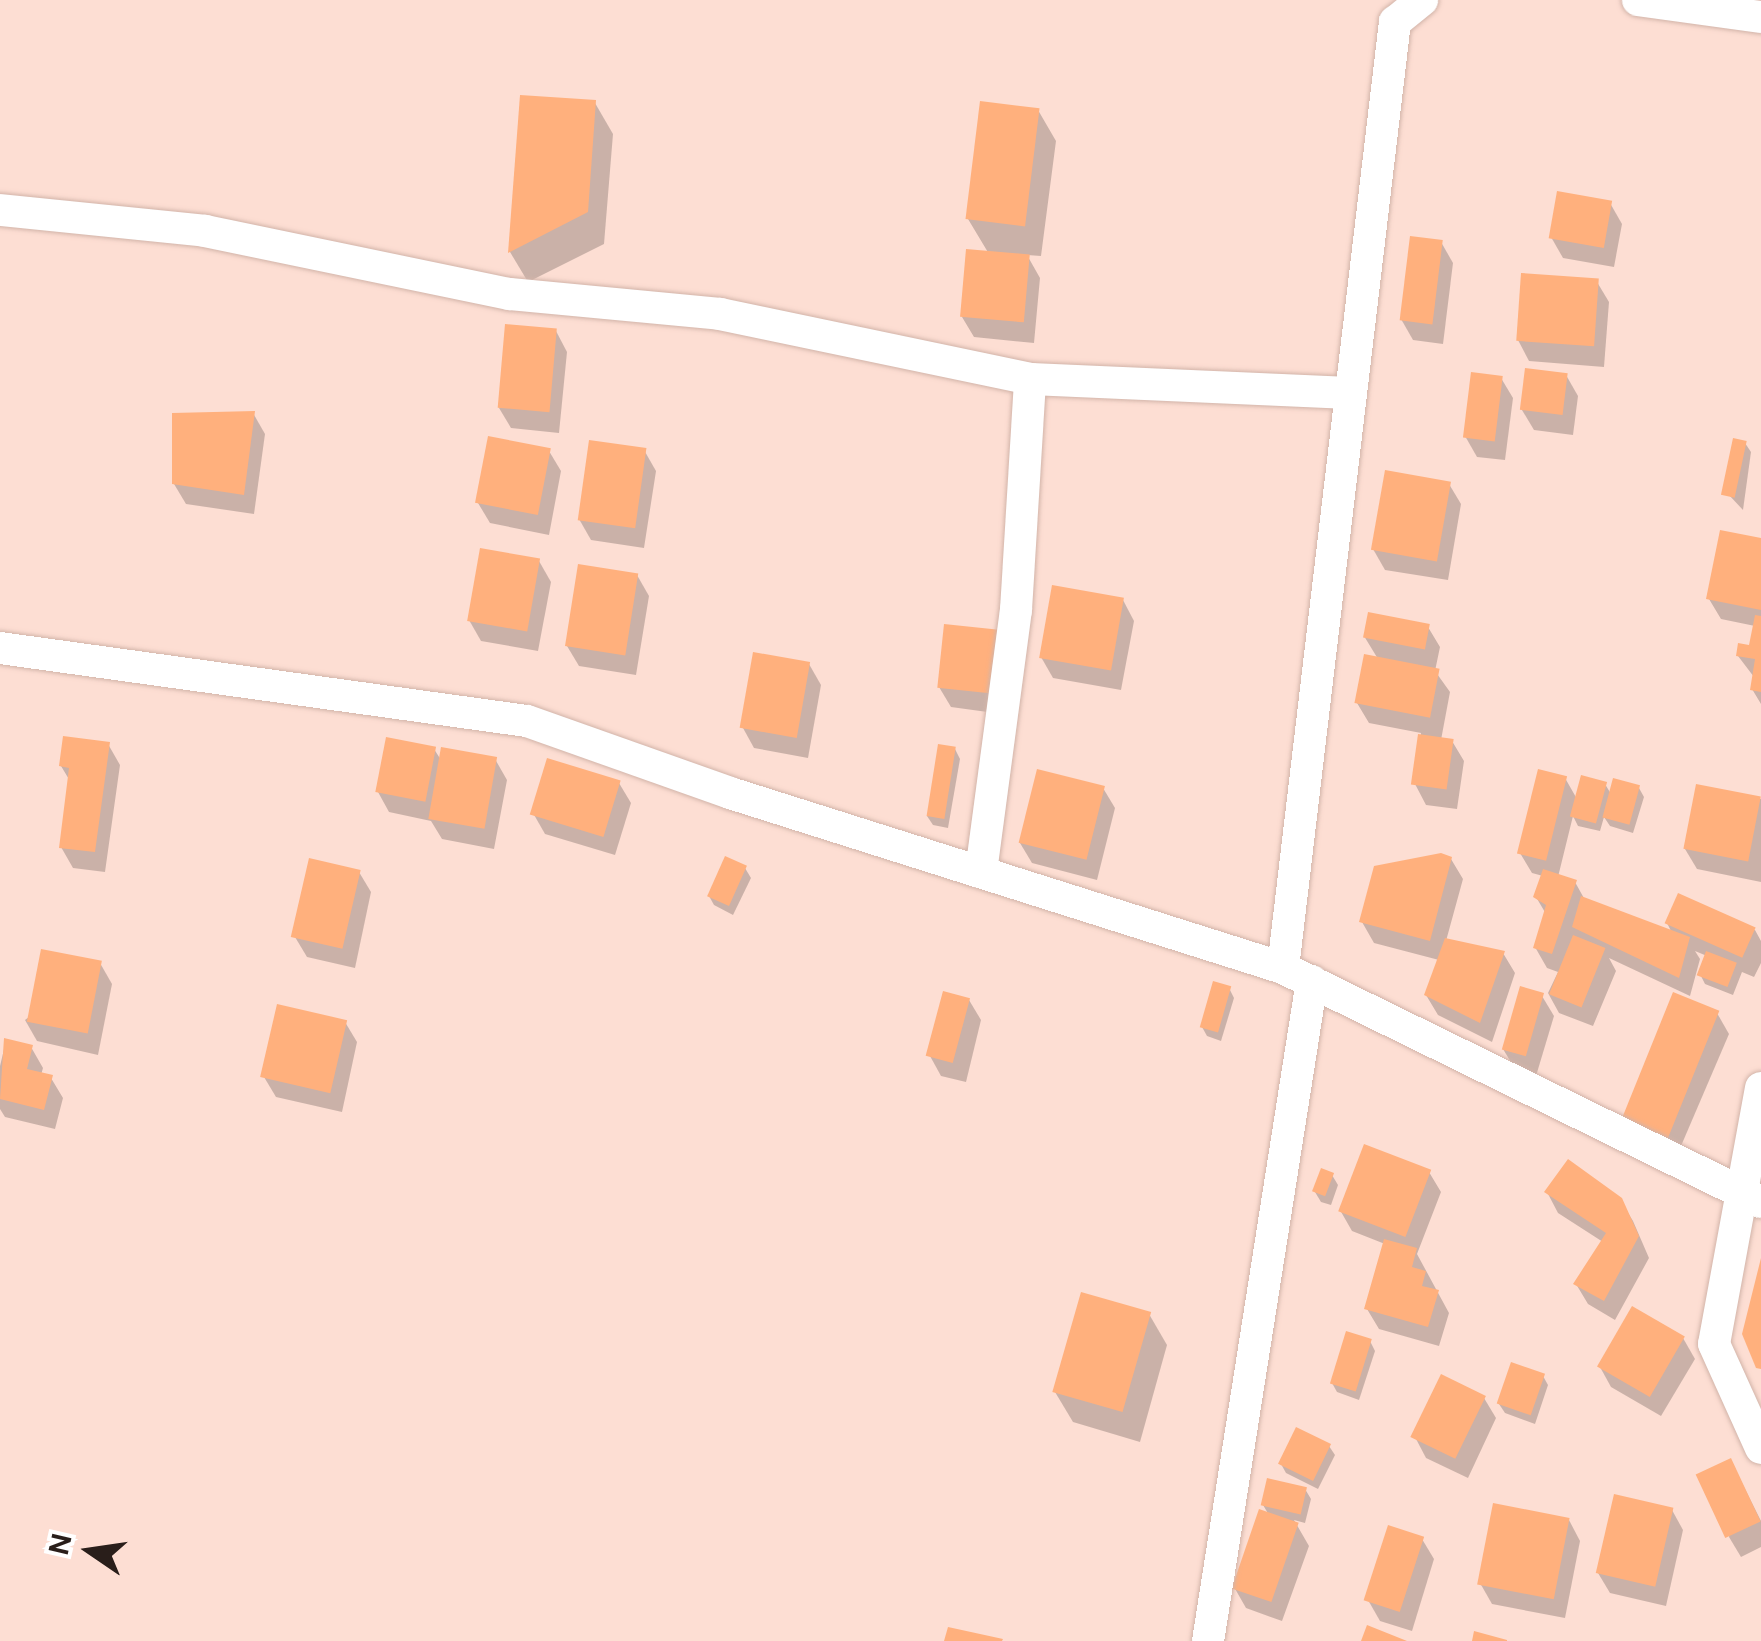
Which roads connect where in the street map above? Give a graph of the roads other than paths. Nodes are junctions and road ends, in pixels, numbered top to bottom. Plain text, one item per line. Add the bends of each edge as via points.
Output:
1 (1422, 0) edge
2 (1638, 0) edge
3 (1761, 18) edge
4 (0, 210) edge
5 (1030, 379) junction
6 (1351, 394) junction
7 (0, 648) edge
8 (980, 872) junction
9 (1298, 974) junction
10 (1761, 1088) edge
11 (1751, 1199) edge
12 (1761, 1448) edge
13 (1208, 1641) edge

1 - 6 street via 1396,22
2 - 3 street
4 - 5 street via 205,231 510,294 720,314
5 - 6 street
5 - 8 street via 1016,610
6 - 9 street
7 - 8 street via 527,721 730,794
8 - 9 street
9 - 11 street
9 - 13 street
10 - 11 street
11 - 12 street via 1714,1344

